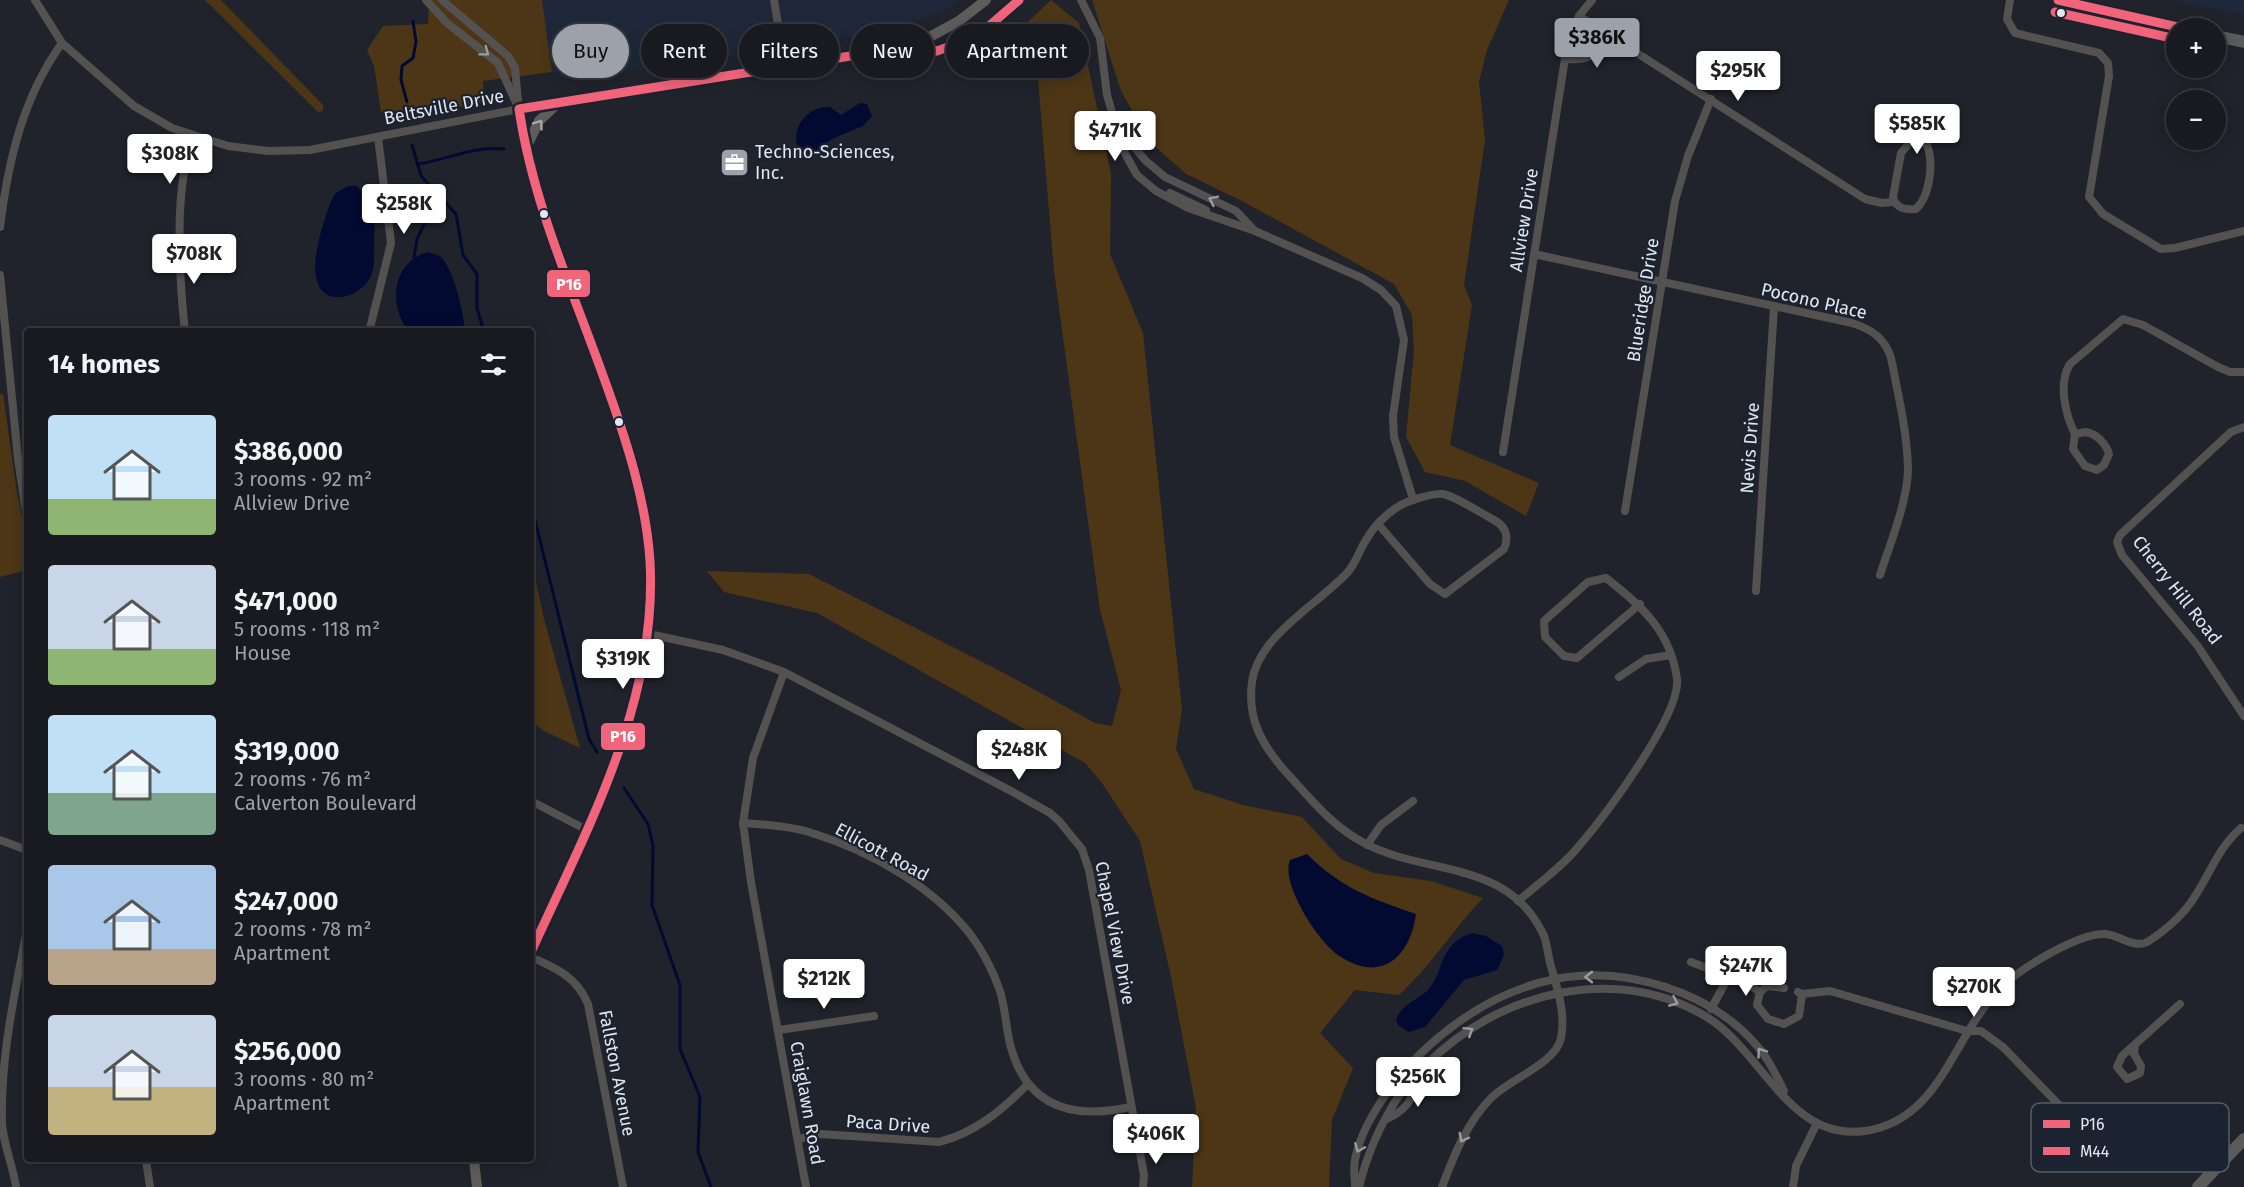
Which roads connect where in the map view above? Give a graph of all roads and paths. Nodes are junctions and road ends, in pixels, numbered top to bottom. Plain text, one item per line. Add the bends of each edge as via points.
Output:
1 (35, 0) edge
2 (426, 0) edge
3 (442, 0) edge
4 (774, 0) edge
5 (986, 0) edge
6 (1019, 0) edge
7 (1080, 0) edge
8 (1592, 0) edge
9 (2010, 0) edge
10 (2058, 0) edge
11 (1579, 16) junction
12 (778, 24) edge
13 (2166, 24) edge
14 (474, 29) junction
15 (934, 35) edge
16 (1613, 38) junction
17 (2226, 38) edge
18 (466, 39) junction
19 (2244, 42) edge
20 (62, 43) junction
21 (934, 50) edge
22 (1565, 59) junction
23 (739, 73) edge
24 (1711, 99) junction
25 (558, 102) junction
26 (519, 109) junction
27 (1111, 109) junction
28 (195, 137) junction
29 (378, 137) junction
30 (526, 149) junction
31 (1165, 177) junction
32 (1157, 189) junction
33 (1894, 202) junction
34 (0, 227) edge
35 (1255, 231) junction
36 (2244, 231) edge
37 (1534, 254) junction
38 (0, 275) edge
39 (1660, 281) junction
40 (1774, 307) junction
41 (185, 328) edge
42 (370, 328) edge
43 (2244, 372) edge
44 (2244, 427) edge
45 (2075, 434) junction
46 (1503, 452) dead end
47 (24, 499) edge
48 (1413, 499) junction
49 (1625, 511) dead end
50 (1378, 524) junction
51 (1880, 575) dead end
52 (1756, 591) dead end
53 (1640, 604) junction
54 (649, 634) junction
55 (1671, 655) junction
56 (784, 672) junction
57 (1619, 676) dead end
58 (2244, 716) edge
59 (1413, 801) dead end
60 (534, 803) edge
61 (743, 823) junction
62 (2241, 828) dead end
63 (585, 829) junction
64 (0, 840) edge
65 (1367, 845) junction
66 (24, 849) edge
67 (1518, 901) junction
68 (24, 945) edge
69 (534, 945) edge
70 (534, 958) edge
71 (1690, 962) dead end
72 (1730, 976) junction
73 (1555, 979) junction
74 (1784, 988) dead end
75 (1558, 992) junction
76 (1760, 992) junction
77 (2180, 1004) dead end
78 (1712, 1007) junction
79 (874, 1016) dead end
80 (1706, 1016) junction
81 (779, 1030) junction
82 (1967, 1031) junction
83 (2134, 1045) dead end
84 (1401, 1073) junction
85 (1411, 1080) junction
86 (1028, 1084) junction
87 (1790, 1103) junction
88 (2057, 1103) edge
89 (1130, 1107) junction
90 (1375, 1112) junction
91 (1387, 1119) junction
92 (1816, 1125) junction
93 (798, 1139) junction
94 (2244, 1139) edge
95 (2229, 1155) edge
96 (146, 1162) edge
97 (474, 1162) edge
98 (2212, 1172) edge
99 (16, 1187) edge
100 (150, 1187) edge
101 (477, 1187) edge
102 (623, 1187) edge
103 (806, 1187) edge
104 (1143, 1187) edge
105 (1357, 1187) edge
106 (1442, 1187) edge
107 (1793, 1187) edge
108 (2198, 1187) edge

1 - 20 street, Beltsville Drive
2 - 18 street
3 - 14 street
4 - 12 street
5 - 15 street, Beltsville Drive
6 - 21 street, Beltsville Drive via 988,27
7 - 27 street via 1100,38
8 - 11 street, Allview Drive
9 - 36 street via 2007,19 2015,33 2099,53 2108,63 2089,197 2103,214 2151,245 2167,249
10 - 13 main road
11 - 16 street
11 - 22 street, Allview Drive via 1570,33
14 - 18 street
14 - 26 street via 508,56 514,68
16 - 22 street via 1587,59
16 - 24 street
17 - 19 main road
18 -> 26 street via 498,63
20 - 28 street, Beltsville Drive via 134,106
20 - 34 street via 45,65 25,110 6,184
22 - 37 street, Allview Drive
23 - 25 street, Beltsville Drive
24 - 33 street via 1865,199
24 - 39 street, Blueridge Drive via 1680,179
25 - 26 street, Beltsville Drive
30 -> 25 street via 540,121
26 - 29 street, Beltsville Drive
26 - 30 street
27 - 31 street via 1130,142
27 - 32 street via 1132,167
28 - 29 street, Beltsville Drive via 250,150 290,152
28 - 41 street via 184,172 181,239
29 - 42 street via 392,243
30 - 54 street via 542,206 632,459 650,562
31 - 32 street
35 -> 31 street via 1236,211
32 - 35 street via 1188,208
33 - 33 street via 1901,153 1909,142 1919,139 1930,153 1925,197 1916,209 1906,210
35 - 48 street via 1362,278 1382,290 1396,306 1404,340 1393,417 1394,437
37 - 39 street, Pocono Place
37 - 46 street, Allview Drive
38 - 47 street
39 - 40 street, Pocono Place
39 - 49 street, Blueridge Drive
40 - 51 street, Pocono Place via 1867,328 1888,349 1908,469
40 - 52 street, Nevis Drive
43 - 45 street via 2218,367 2143,325 2123,319 2064,373 2066,402
44 - 58 street, Cherry Hill Road via 2231,432 2117,542 2122,555 2211,664
45 - 45 street via 2073,449 2077,457 2090,469 2101,468 2109,454 2107,447 2091,433
48 - 50 street
48 - 50 street via 1443,494 1497,521 1507,533 1504,549 1445,594 1430,584
50 - 65 street via 1349,572 1267,646 1252,678 1250,698 1256,728 1271,754 1316,806
53 - 53 street via 1606,578 1598,578 1549,616 1545,637 1564,656 1577,658
53 - 55 street via 1666,639
54 - 56 street, Chapel View Drive via 723,650
54 - 63 street via 626,732
55 - 57 street via 1646,659
55 - 67 street via 1677,681 1667,718 1654,740 1580,846
56 - 61 street, Craiglawn Road via 753,758
56 - 89 street, Chapel View Drive via 1050,813 1077,842 1089,870
59 - 65 street via 1381,825
60 - 63 street
61 - 81 street, Craiglawn Road
61 - 86 street, Ellicott Road via 815,834 890,868 935,899 969,934 992,971 1015,1060
62 - 82 street via 2228,839 2185,911 2147,942 2139,944 2107,934 2062,948 2006,983
63 - 69 street
64 - 66 street
65 - 67 street via 1471,874 1494,883
67 - 73 street via 1544,937
68 - 99 street via 1,1083 2,1124
70 - 102 street, Fallston Avenue via 569,976 588,1004
71 - 72 street
72 - 76 street
72 - 78 street
73 - 75 street
78 -> 73 street via 1651,982
73 - 84 street via 1487,1004 1458,1020
74 - 76 street via 1767,986
75 -> 80 street via 1621,988 1662,997
85 -> 75 street via 1438,1053 1477,1025
75 -> 106 street via 1562,1028 1556,1050 1548,1061 1510,1082 1468,1127
76 - 82 street via 1757,1005 1761,1013 1784,1024 1799,1016 1800,993 1830,991
77 - 83 street
78 - 80 street
87 -> 78 street via 1759,1048
79 - 81 street
80 - 87 street via 1752,1056
81 - 93 street, Craiglawn Road
82 - 88 street via 1981,1031 2003,1047
82 - 92 street via 1938,1085 1897,1120 1865,1131 1846,1132
84 - 85 street
84 - 90 street
85 - 91 street via 1413,1095 1399,1113
86 - 89 street, Ellicott Road via 1068,1110 1105,1113
86 - 93 street, Paca Drive via 981,1125 956,1138 939,1142 821,1134
87 - 92 street
89 - 104 street, Chapel View Drive
90 - 91 street
90 -> 105 street via 1354,1160
91 - 105 street
92 - 107 street via 1796,1166
93 - 103 street, Craiglawn Road
94 - 95 main road
96 - 100 street
97 - 101 street
98 - 108 main road

